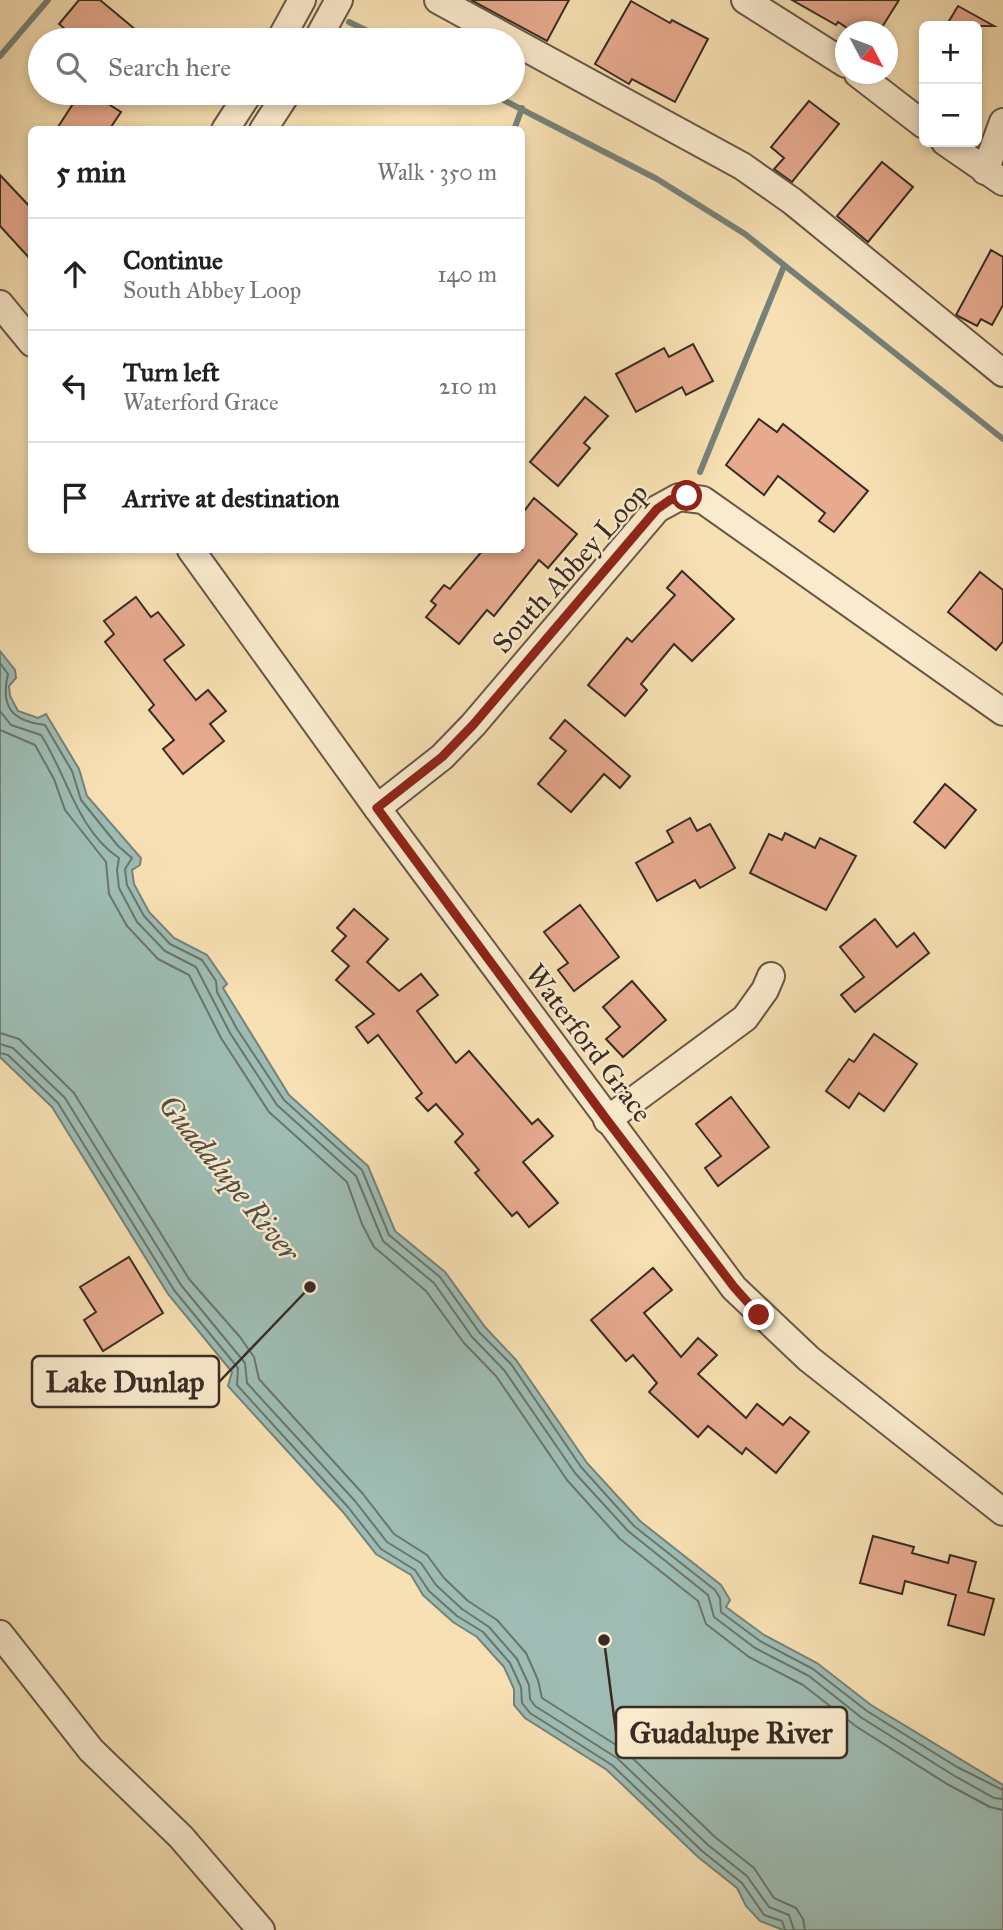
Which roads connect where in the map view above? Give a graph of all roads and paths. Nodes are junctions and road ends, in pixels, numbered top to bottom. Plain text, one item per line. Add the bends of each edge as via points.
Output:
1 (302, 0) edge
2 (339, 0) edge
3 (438, 0) edge
4 (745, 0) edge
5 (287, 28) edge
6 (324, 28) edge
7 (489, 28) edge
8 (525, 48) edge
9 (835, 58) edge
10 (871, 84) edge
11 (241, 105) edge
12 (279, 105) edge
13 (919, 121) edge
14 (1003, 122) edge
15 (228, 126) edge
16 (266, 126) edge
17 (953, 147) edge
18 (994, 177) edge
19 (0, 304) edge
20 (28, 337) edge
21 (1003, 373) edge
22 (193, 553) edge
23 (1003, 712) edge
24 (377, 808) junction
25 (771, 976) dead end
26 (607, 1120) junction
27 (1003, 1512) edge
28 (0, 1634) edge
29 (261, 1930) edge

1 - 5 street
2 - 6 street
3 - 7 street
4 - 9 street
8 - 21 street via 742,166 792,201
10 - 13 street
11 - 15 street
12 - 16 street
14 - 18 street
17 - 18 street
19 - 20 street
22 - 24 street, Waterford Grace
23 - 24 street, South Abbey Loop via 703,500 679,497 657,509 442,757
24 - 26 street, Waterford Grace
25 - 26 street via 745,1018
26 - 27 street, Waterford Grace via 759,1315
28 - 29 street via 91,1750 181,1838

